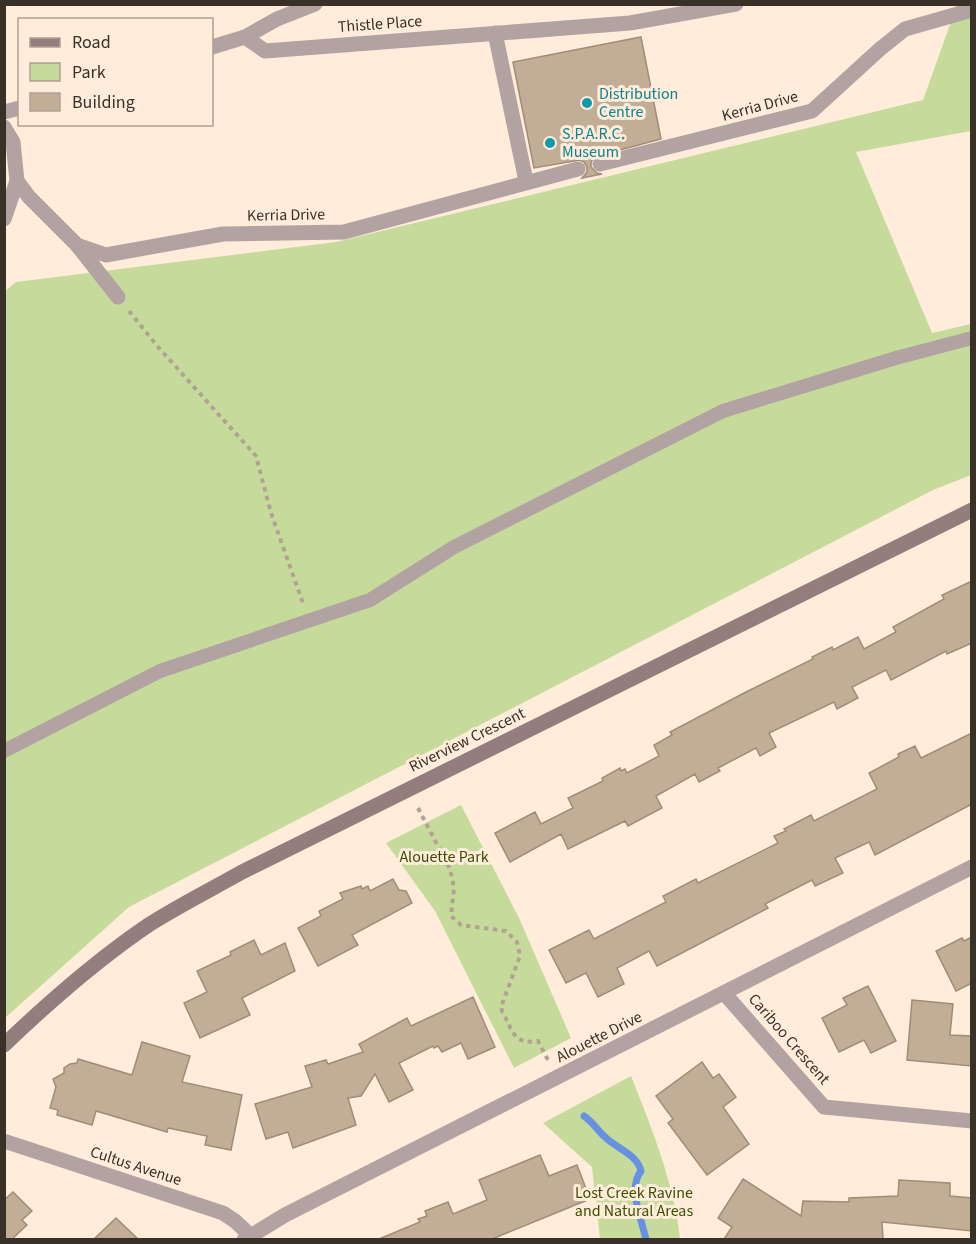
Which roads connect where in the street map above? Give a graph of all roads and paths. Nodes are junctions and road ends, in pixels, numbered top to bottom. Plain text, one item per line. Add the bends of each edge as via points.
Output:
1 (315, 4) edge
2 (736, 4) edge
3 (972, 10) edge
4 (495, 33) junction
5 (245, 37) junction
6 (213, 47) edge
7 (4, 127) edge
8 (600, 164) dead end
9 (578, 169) dead end
10 (17, 181) junction
11 (526, 181) junction
12 (4, 219) edge
13 (77, 245) junction
14 (118, 297) joint
15 (972, 338) edge
16 (972, 510) edge
17 (310, 620) junction
18 (4, 752) edge
19 (418, 808) dead end
20 (972, 867) edge
21 (724, 993) junction
22 (4, 1045) edge
23 (542, 1050) dead end
24 (972, 1121) edge
25 (4, 1141) edge
26 (247, 1237) edge

1 - 5 street
2 - 4 street, Thistle Place via 630,23
3 - 8 street, Kerria Drive via 905,29 813,111
4 - 5 street, Thistle Place via 265,51
4 - 11 street
5 - 6 street
7 - 10 street via 12,142
9 - 11 street, Kerria Drive
10 - 12 street
10 - 13 street, Kerria Drive
11 - 13 street, Kerria Drive via 344,232 223,234 106,255
13 - 14 street
14 - 17 path via 256,456
15 - 17 lane via 723,411 454,547 370,600
16 - 22 street, Riverview Crescent via 242,872 116,948
17 - 18 lane via 160,671
19 - 23 path via 450,869 454,888 452,916 461,925 506,932 517,942 520,956 501,1007 519,1041 538,1041
20 - 21 street, Alouette Drive
21 - 24 street, Cariboo Crescent via 824,1107
21 - 26 street, Alouette Drive
25 - 26 street, Cultus Avenue via 223,1214 235,1221

